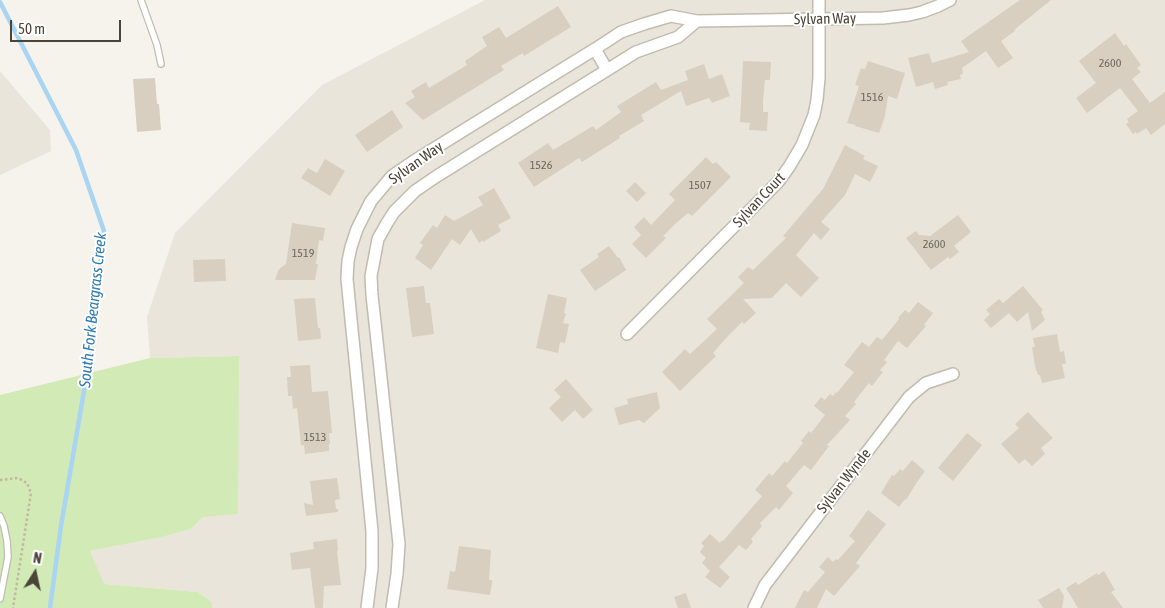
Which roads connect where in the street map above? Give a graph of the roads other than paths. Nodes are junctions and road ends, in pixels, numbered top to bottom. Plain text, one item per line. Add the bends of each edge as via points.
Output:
1 (141, 0) edge
2 (819, 0) edge
3 (950, 0) edge
4 (819, 20) junction
5 (697, 21) junction
6 (596, 49) junction
7 (161, 64) dead end
8 (607, 70) junction
9 (627, 334) dead end
10 (952, 374) dead end
11 (0, 516) edge
12 (0, 599) edge
13 (367, 608) edge
14 (392, 608) edge
15 (754, 608) edge

1 - 7 lane
2 - 4 street, Sylvan Court
3 - 4 street, Sylvan Way via 909,15
4 - 5 street, Sylvan Way
4 - 9 street, Sylvan Court via 819,78 815,107 802,146 778,182 758,204
5 - 6 street, Sylvan Way via 671,16 622,32
5 - 8 street, Sylvan Way via 678,36 636,52
6 - 8 street
6 - 13 street, Sylvan Way via 392,176 371,201 357,228 349,254 347,279 372,531
8 - 14 street, Sylvan Way via 415,191 394,212 378,239 371,276 398,544
10 - 15 street, Sylvan Wynde via 926,384 909,397 765,585
11 - 12 lane via 8,557

